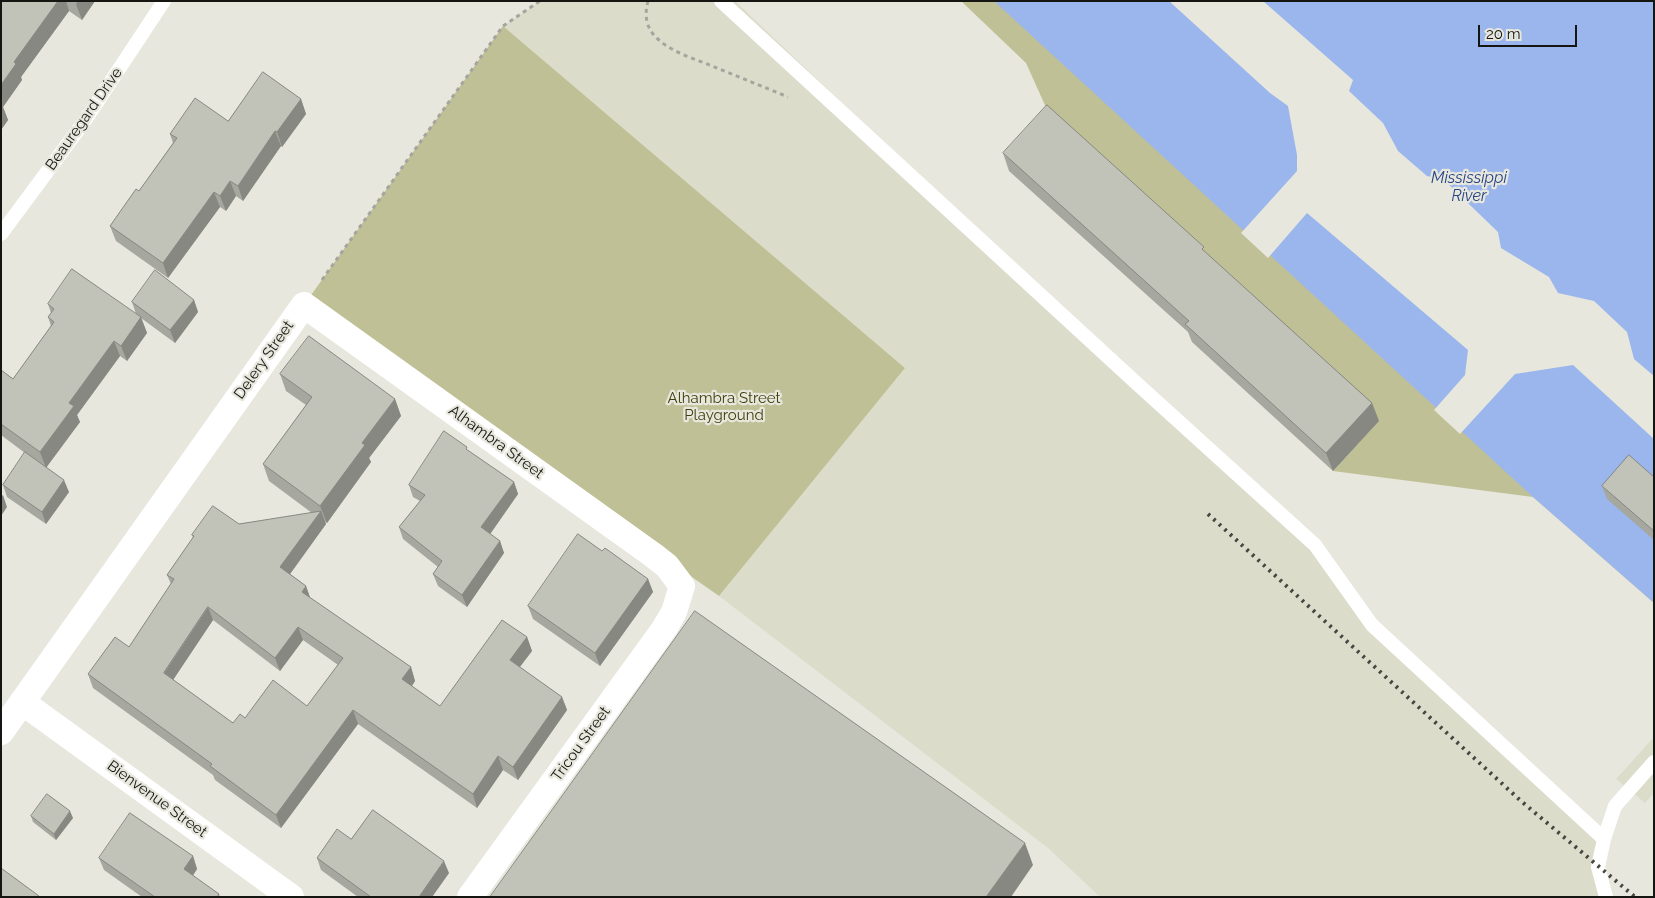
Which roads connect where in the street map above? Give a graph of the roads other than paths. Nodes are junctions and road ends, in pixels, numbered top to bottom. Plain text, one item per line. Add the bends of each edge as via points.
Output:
1 (164, 1) edge
2 (721, 1) edge
3 (1, 234) edge
4 (304, 304) joint
5 (682, 586) joint
6 (22, 702) junction
7 (1, 732) edge
8 (1654, 762) edge
9 (1604, 838) junction
10 (291, 897) edge
11 (470, 897) edge
12 (1606, 897) edge

1 - 3 lane, Beauregard Drive via 84,122
2 - 9 lane via 1315,545 1372,625
4 - 5 street, Alhambra Street via 653,555
4 - 6 street, Delery Street
5 - 11 street, Tricou Street via 674,612 664,629
6 - 7 street, Delery Street
6 - 10 street, Bienvenue Street
8 - 9 lane via 1615,806
9 - 12 lane via 1598,867

